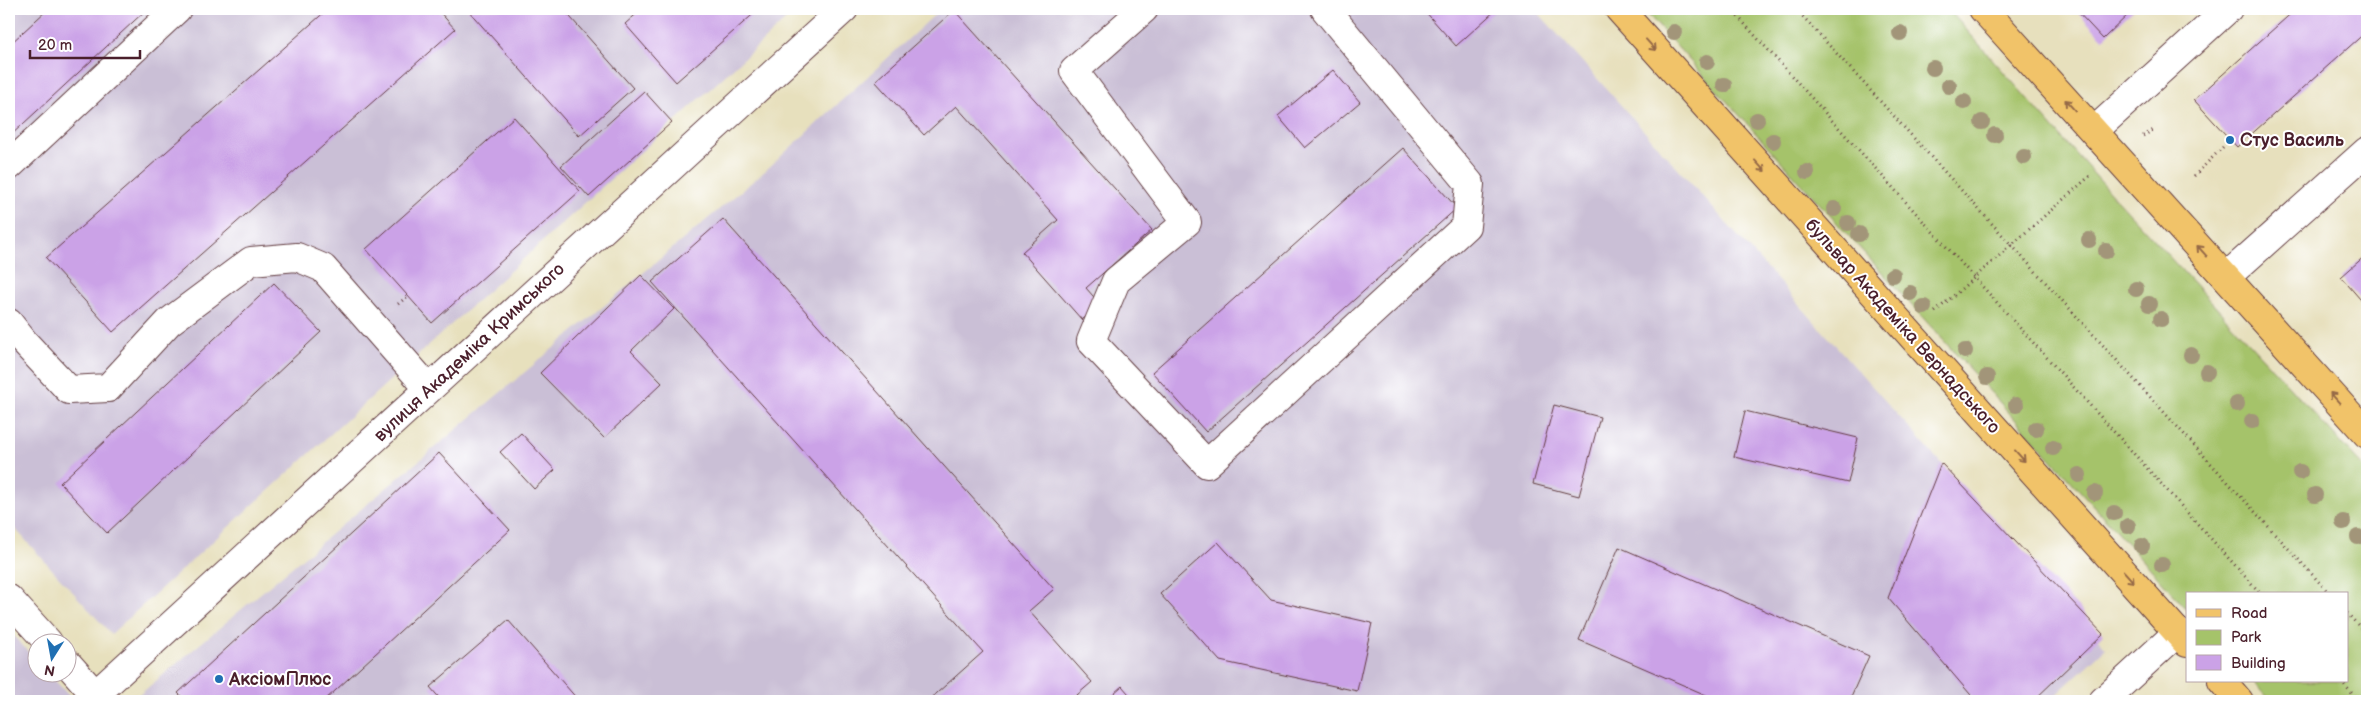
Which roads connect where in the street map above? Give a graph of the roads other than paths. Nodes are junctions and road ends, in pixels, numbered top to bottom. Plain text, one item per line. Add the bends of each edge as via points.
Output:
1 (177, 9) edge
2 (844, 9) edge
3 (1144, 9) edge
4 (1325, 9) edge
5 (1618, 9) edge
6 (1983, 9) edge
7 (2222, 11) edge
8 (2094, 131) junction
9 (2367, 151) edge
10 (9, 166) edge
11 (2226, 277) junction
12 (9, 323) edge
13 (429, 389) junction
14 (2367, 434) edge
15 (9, 599) edge
16 (39, 632) edge
17 (2182, 637) edge
18 (78, 675) edge
19 (2223, 682) edge
20 (98, 698) edge
21 (2103, 701) edge
22 (2239, 701) edge

1 - 10 street
2 - 13 street, вулиця Академіка Кримського
3 - 4 street via 1074,71 1187,222 1116,281 1091,341 1208,464 1466,226 1470,184
5 -> 17 main road, бульвар Академіка Вернадського
8 -> 6 main road
7 - 8 street
11 -> 8 main road
9 - 11 street
14 -> 11 main road
12 - 13 street via 69,390 108,388 169,322 251,261 297,257 323,268
13 - 20 street, вулиця Академіка Кримського
15 - 16 street
17 - 21 street
18 - 20 street
19 - 22 main road

